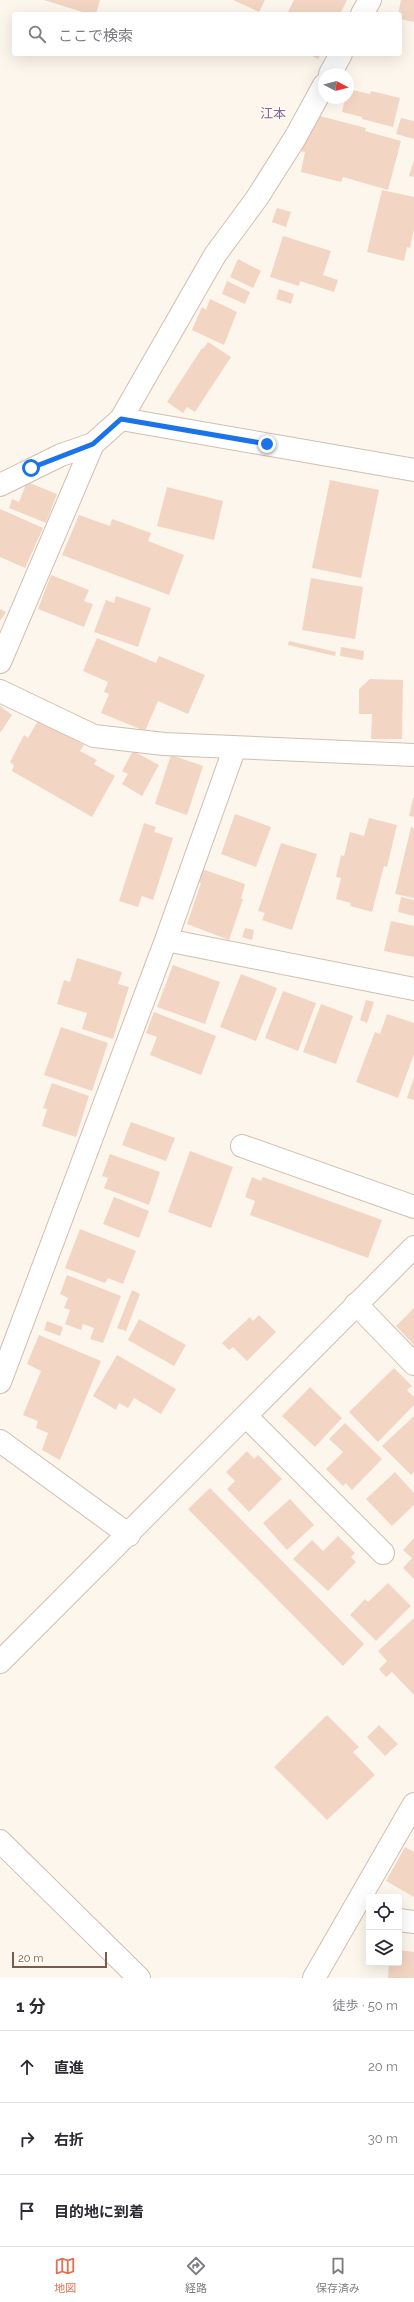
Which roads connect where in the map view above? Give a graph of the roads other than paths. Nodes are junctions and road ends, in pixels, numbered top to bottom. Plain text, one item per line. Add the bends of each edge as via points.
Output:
1 (370, 0) edge
2 (363, 12) edge
3 (340, 56) edge
4 (333, 68) edge
5 (318, 95) edge
6 (121, 419) junction
7 (93, 444) junction
8 (414, 470) edge
9 (0, 485) edge
10 (0, 662) edge
11 (0, 691) edge
12 (235, 747) junction
13 (414, 755) edge
14 (166, 940) junction
15 (414, 989) edge
16 (242, 1146) dead end
17 (414, 1207) edge
18 (414, 1247) edge
19 (356, 1304) junction
20 (414, 1364) edge
21 (0, 1382) edge
22 (246, 1416) junction
23 (0, 1441) edge
24 (129, 1534) junction
25 (383, 1553) dead end
26 (0, 1662) edge
27 (414, 1804) edge
28 (0, 1841) edge
29 (360, 1915) edge
30 (402, 1920) edge
31 (414, 1922) edge
32 (139, 1978) edge
33 (314, 1978) edge

1 - 2 street
3 - 4 street
5 - 6 street via 295,138 257,198 215,255
6 - 7 street
6 - 8 street
7 - 9 street via 43,463
7 - 10 street
11 - 12 street via 94,736 164,744
12 - 13 street
12 - 14 street
14 - 15 street
14 - 21 street
16 - 17 street
18 - 19 street
19 - 20 street
19 - 22 street
22 - 24 street
22 - 25 street
23 - 24 street
24 - 26 street
27 - 29 street
28 - 32 street
29 - 33 street
30 - 31 street

